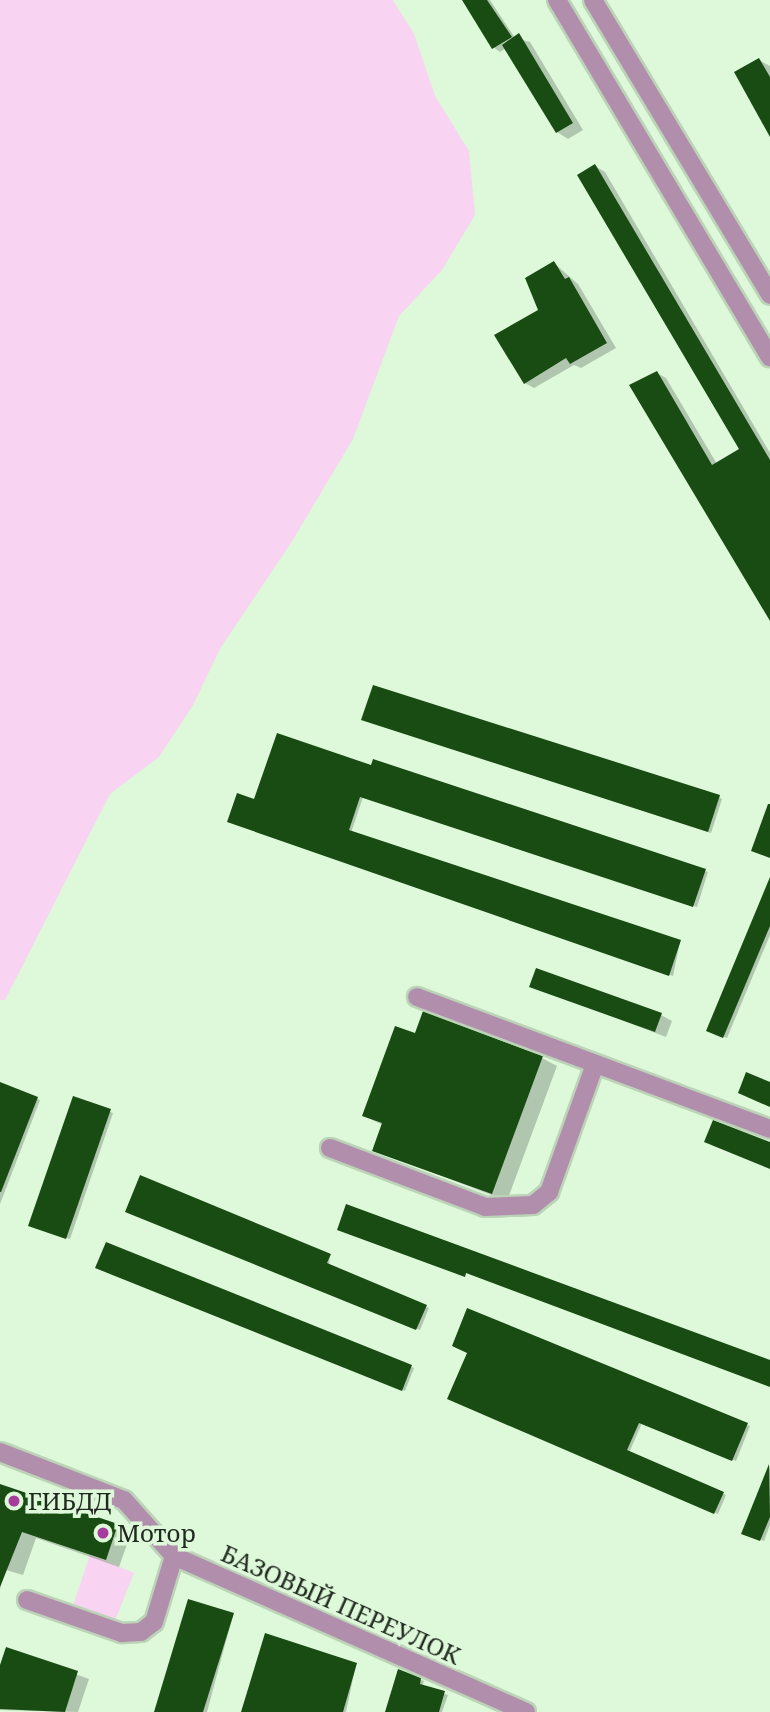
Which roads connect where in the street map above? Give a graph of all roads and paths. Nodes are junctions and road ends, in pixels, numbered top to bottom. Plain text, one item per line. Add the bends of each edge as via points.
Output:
1 (557, 0) edge
2 (593, 0) edge
3 (770, 295) edge
4 (770, 357) edge
5 (417, 997) dead end
6 (595, 1064) junction
7 (770, 1129) edge
8 (331, 1148) dead end
9 (0, 1452) edge
10 (174, 1556) junction
11 (27, 1600) dead end
12 (526, 1712) edge

1 - 4 street
2 - 3 street
5 - 6 street
6 - 7 street
6 - 8 street via 549,1192 533,1205 485,1208
9 - 10 street, БАЗОВЫЙ ПЕРЕУЛОК via 124,1500
10 - 11 street via 154,1622 141,1632 122,1633
10 - 12 street, БАЗОВЫЙ ПЕРЕУЛОК

